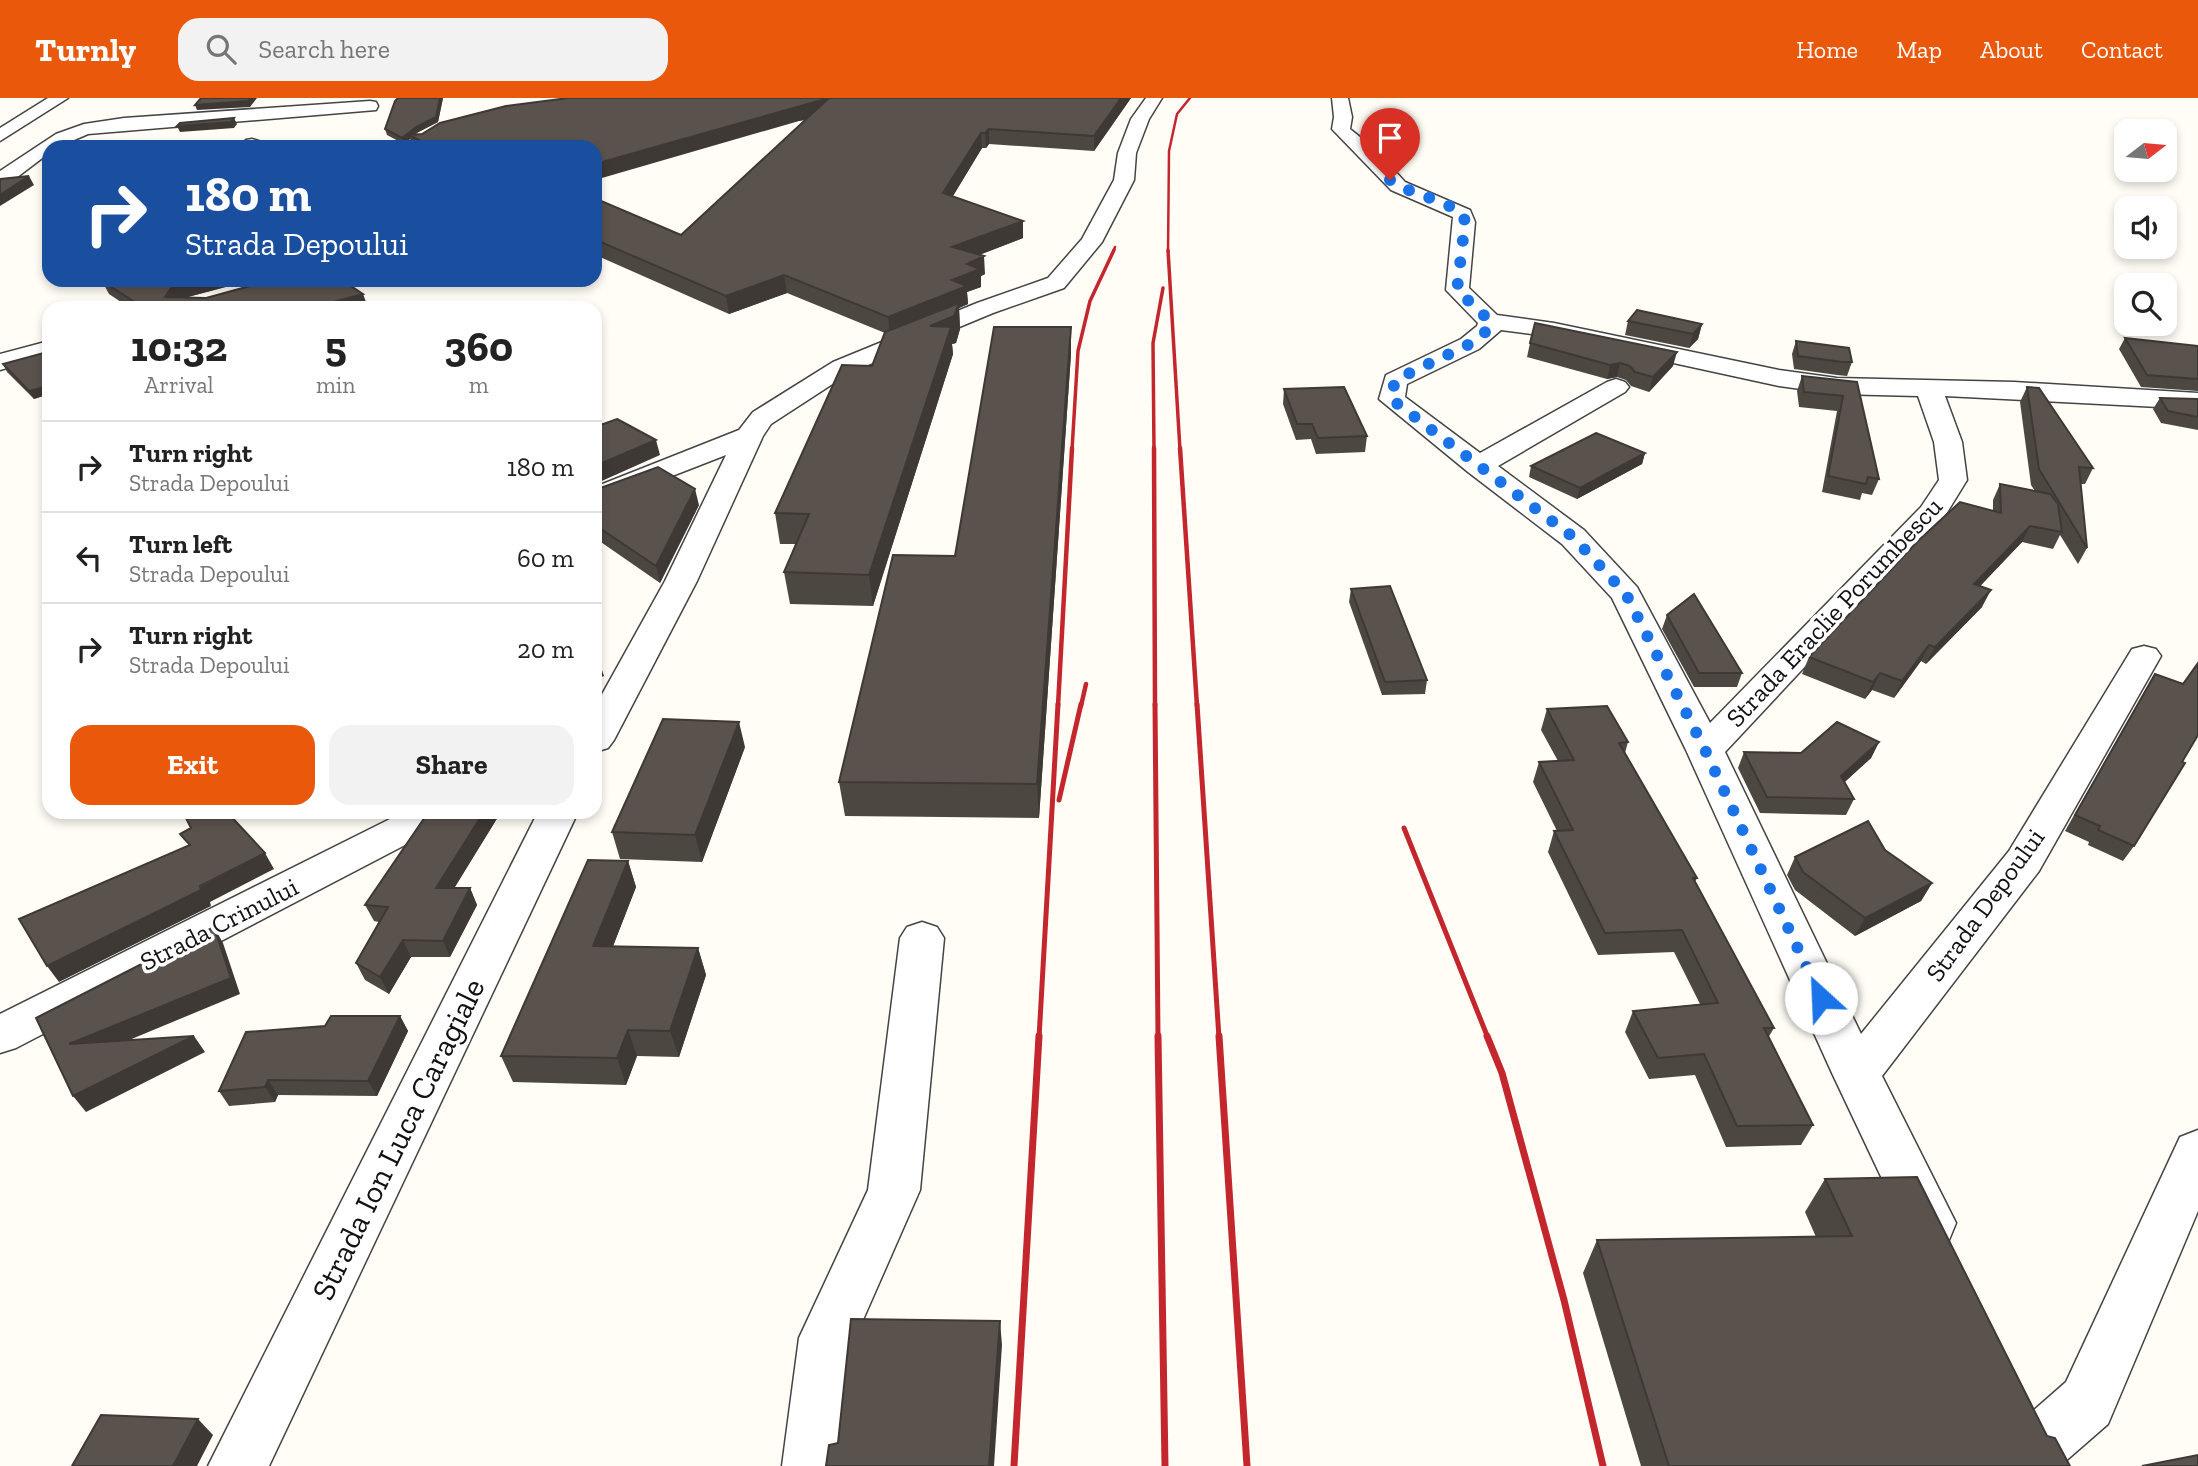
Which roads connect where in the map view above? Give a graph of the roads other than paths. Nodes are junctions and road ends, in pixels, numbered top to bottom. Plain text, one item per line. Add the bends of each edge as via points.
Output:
1 (60, 98) edge
2 (1154, 98) edge
3 (1340, 98) edge
4 (370, 106) dead end
5 (0, 136) edge
6 (55, 140) edge
7 (42, 149) edge
8 (0, 178) edge
9 (1490, 321) junction
10 (42, 350) edge
11 (0, 362) edge
12 (1615, 387) dead end
13 (1929, 389) junction
14 (2198, 401) edge
15 (748, 436) junction
16 (1478, 466) junction
17 (602, 494) edge
18 (2144, 656) dead end
19 (602, 727) edge
20 (1705, 750) junction
21 (423, 819) edge
22 (555, 819) edge
23 (922, 938) dead end
24 (0, 1035) edge
25 (1856, 1073) junction
26 (2198, 1152) edge
27 (1954, 1271) edge
28 (2016, 1395) edge
29 (2046, 1455) edge
30 (238, 1466) edge
31 (812, 1466) edge

1 - 5 street
2 - 15 street via 1140,119 1124,180 1091,242 1056,284 842,367 762,418
3 - 9 street via 1340,129 1374,158 1390,180 1463,214 1457,290
4 - 6 street via 127,125 76,132
7 - 8 street
9 - 13 street via 1554,330 1779,379
9 - 16 street via 1489,329 1470,344 1395,380 1391,389 1391,399 1402,409
10 - 11 street
12 - 16 street
13 - 14 street
13 - 20 street, Strada Eraclie Porumbescu via 1948,442 1954,480 1932,513
15 - 17 street
15 - 19 street via 681,581
16 - 20 street via 1573,537 1626,594
18 - 25 street, Strada Depoului via 2024,861
20 - 25 street
21 - 24 street, Strada Crinului
22 - 30 street, Strada Ion Luca Caragiale
23 - 31 street via 894,1191 828,1338
25 - 27 street
26 - 29 street via 2087,1403
28 - 29 street

